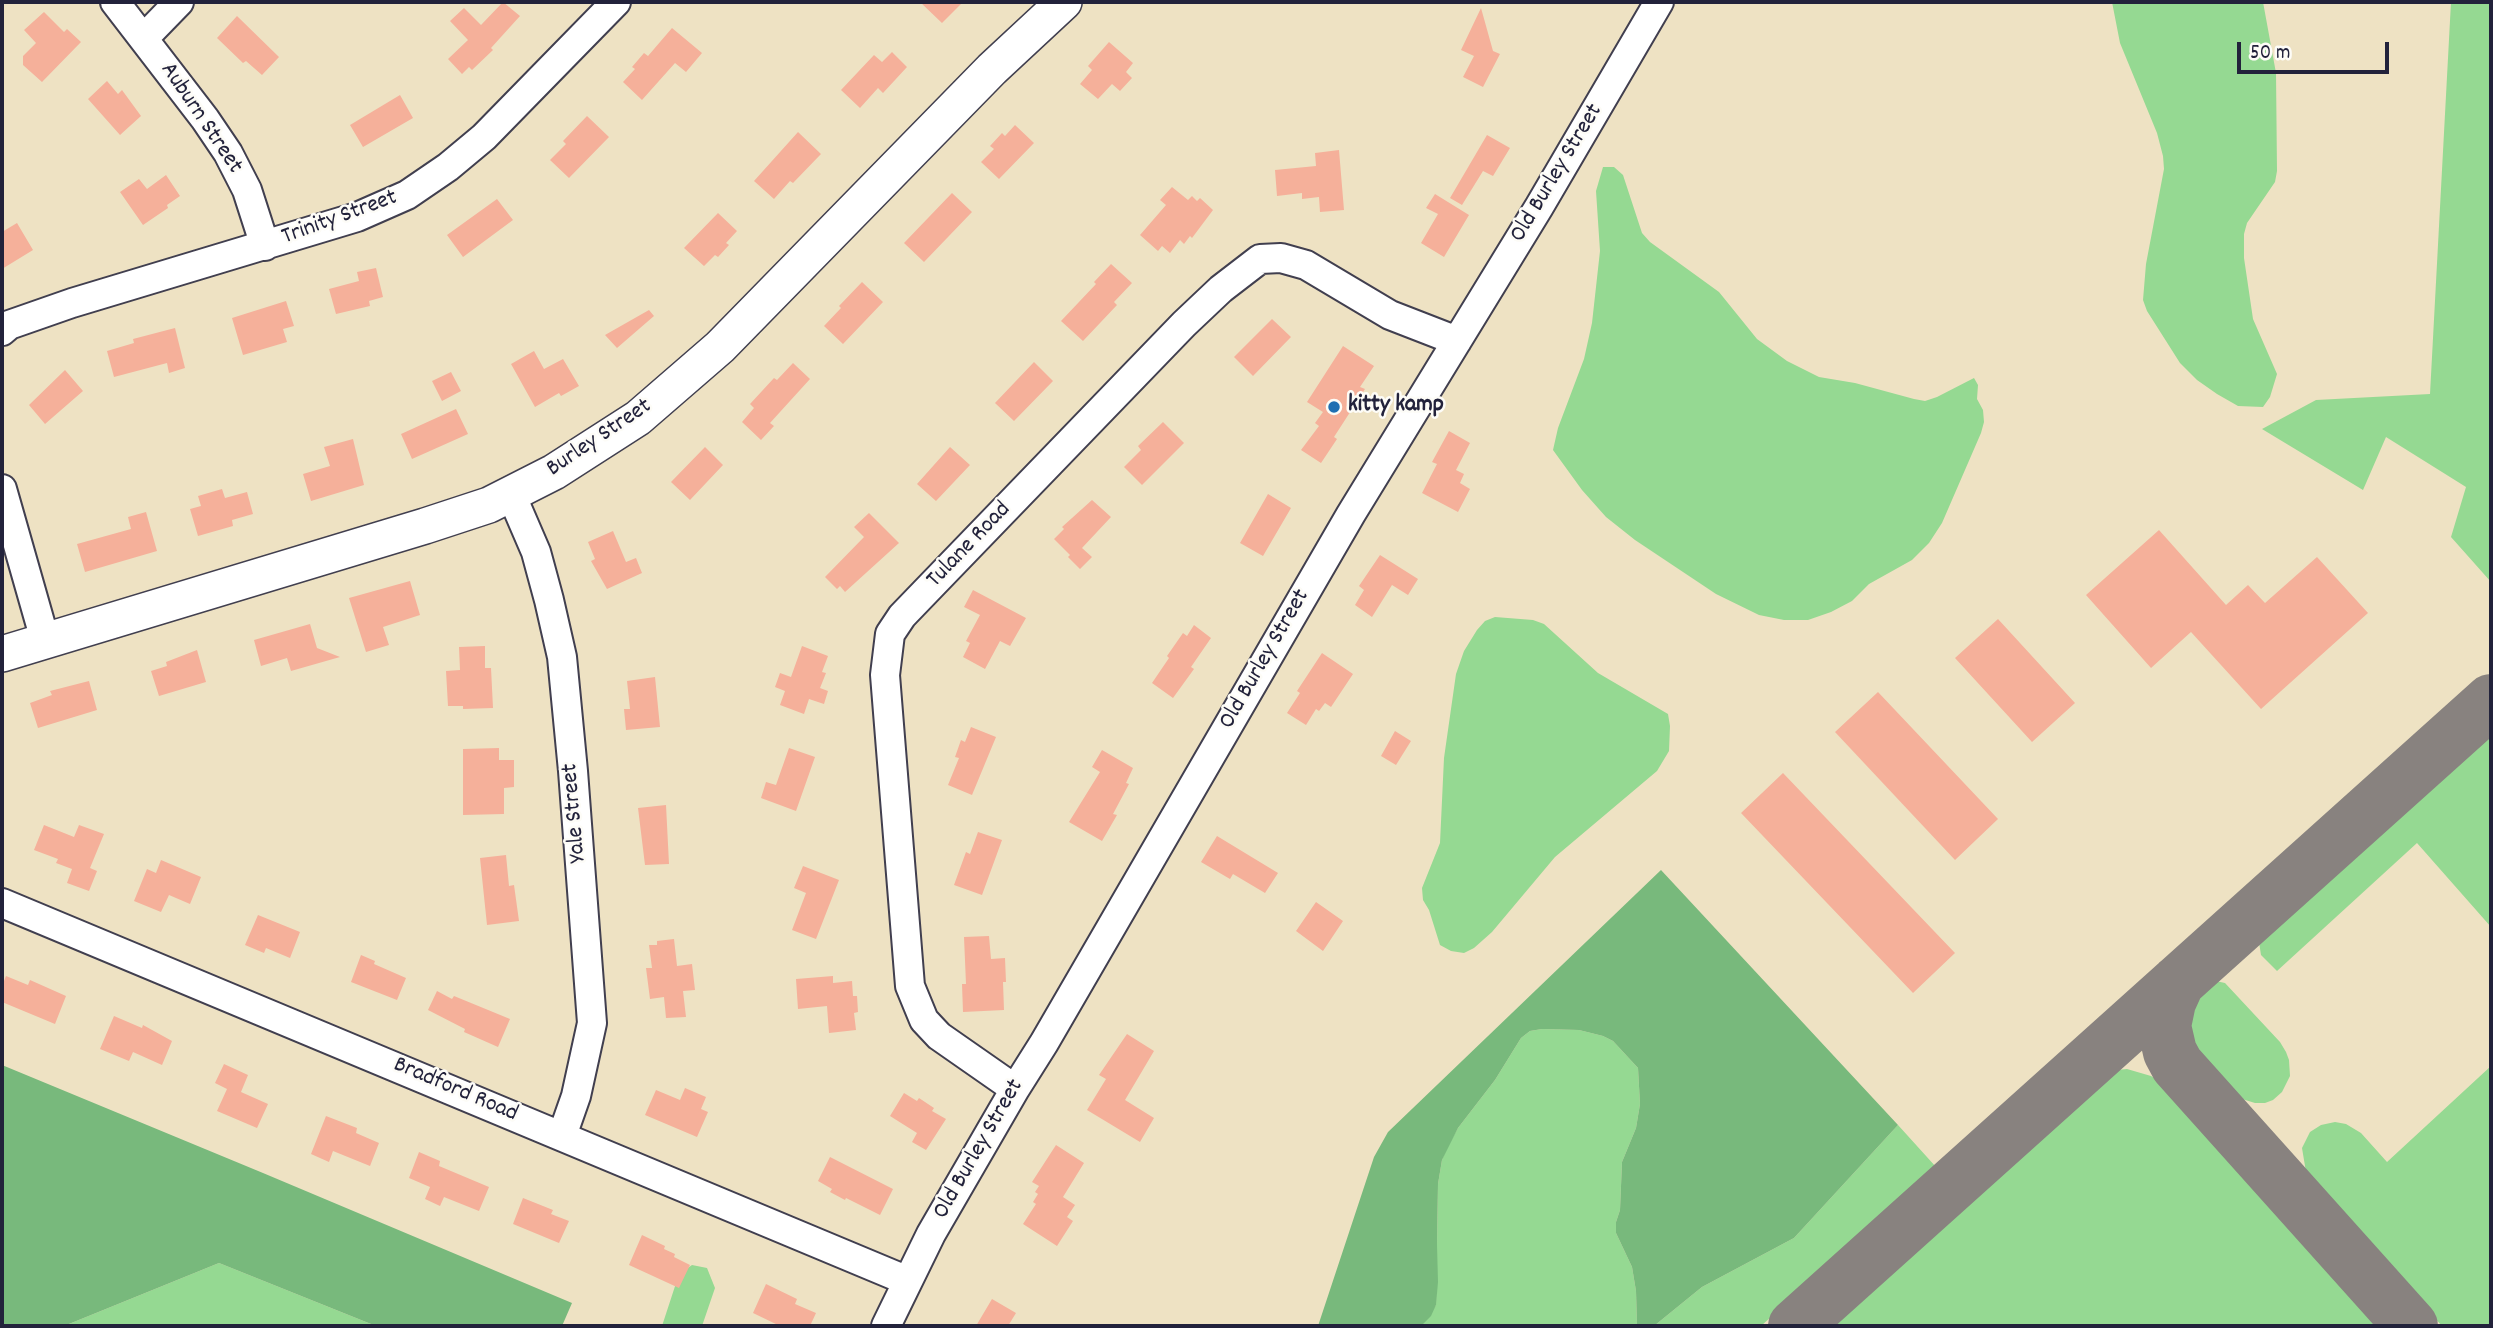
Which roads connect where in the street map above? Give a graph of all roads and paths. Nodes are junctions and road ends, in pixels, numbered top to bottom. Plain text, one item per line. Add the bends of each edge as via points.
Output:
1 (115, 2) edge
2 (179, 2) edge
3 (616, 2) edge
4 (1064, 2) edge
5 (1659, 2) edge
6 (144, 38) junction
7 (265, 246) junction
8 (2, 331) edge
9 (1457, 341) junction
10 (2, 489) edge
11 (511, 494) junction
12 (45, 640) junction
13 (2, 654) edge
14 (2, 903) edge
15 (1015, 1089) junction
16 (562, 1136) junction
17 (908, 1281) junction
18 (886, 1326) edge

1 - 6 street, Auburn Street
2 - 6 street
3 - 7 street, Trinity Street via 533,89 448,167 407,195 357,218
4 - 11 main road, Burley Street via 992,69 720,346 638,418
5 - 9 street, Old Burley Street
6 - 7 street, Auburn Street via 228,153 247,190
7 - 8 street, Trinity Street via 72,303
9 - 15 street, Old Burley Street
9 - 15 street, Tulane Road via 1390,315 1306,265 1281,258 1260,260 1184,324 890,634 885,675 910,986 924,1020 939,1036
10 - 12 street
11 - 12 main road, Burley Street via 425,526
11 - 16 street, Yale Street via 536,552 562,657 573,771 592,1023
12 - 13 main road, Burley Street
14 - 16 street, Bradford Road
15 - 17 street, Old Burley Street
16 - 17 street, Bradford Road
17 - 18 street, Old Burley Street

